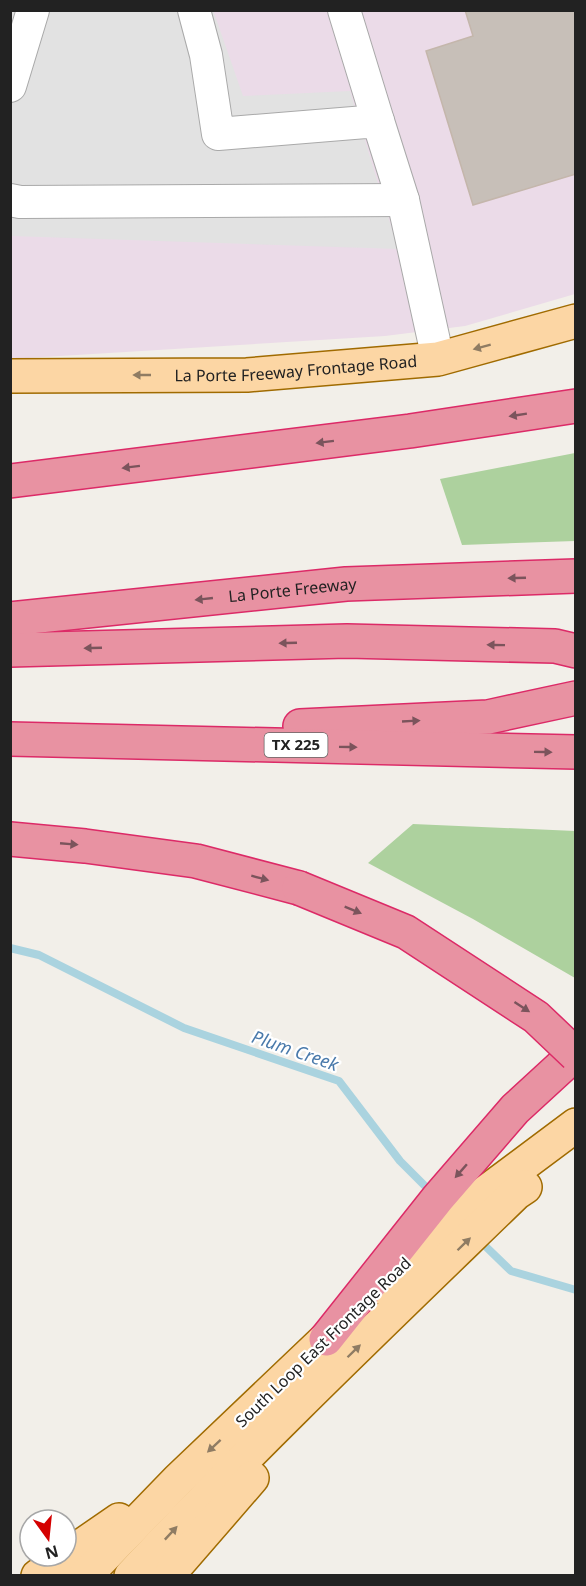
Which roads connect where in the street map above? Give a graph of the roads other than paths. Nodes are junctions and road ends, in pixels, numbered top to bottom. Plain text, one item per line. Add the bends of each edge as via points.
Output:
1 (33, 10) edge
2 (194, 10) edge
3 (344, 10) edge
4 (10, 86) edge
5 (378, 121) junction
6 (10, 200) edge
7 (403, 200) junction
8 (576, 321) edge
9 (438, 359) junction
10 (10, 376) edge
11 (576, 406) edge
12 (10, 481) edge
13 (576, 576) edge
14 (10, 619) edge
15 (10, 650) edge
16 (576, 651) edge
17 (576, 698) edge
18 (14, 739) edge
19 (576, 752) edge
20 (10, 839) edge
21 (576, 1054) edge
22 (576, 1125) edge
23 (557, 1157) edge
24 (411, 1262) junction
25 (326, 1340) joint
26 (322, 1381) junction
27 (178, 1480) junction
28 (39, 1575) edge
29 (85, 1575) edge
30 (131, 1575) edge
31 (171, 1575) edge

1 - 4 lane
2 - 5 lane via 206,55 218,134
3 - 5 lane
5 - 7 lane
6 - 7 lane
7 - 9 lane
8 -> 9 main road, La Porte Freeway Frontage Road
9 -> 10 main road, La Porte Freeway Frontage Road via 247,375
11 -> 12 highway
13 -> 14 highway, La Porte Freeway via 346,584
16 -> 15 highway via 555,646 347,641
18 -> 17 highway via 488,717
18 -> 19 highway, TX 225
20 -> 21 highway, bridge via 196,861 299,888 406,932 536,1017
21 -> 24 highway via 499,1127
22 - 23 main road, South Loop East Frontage Road
23 - 24 main road, South Loop East Frontage Road via 454,1216
24 - 25 highway
26 -> 24 main road, South Loop East Frontage Road
25 -> 27 main road, South Loop East Frontage Road
30 -> 26 main road, South Loop East Frontage Road
26 - 31 main road via 284,1442
27 - 28 main road
27 - 29 main road, South Loop East Frontage Road

